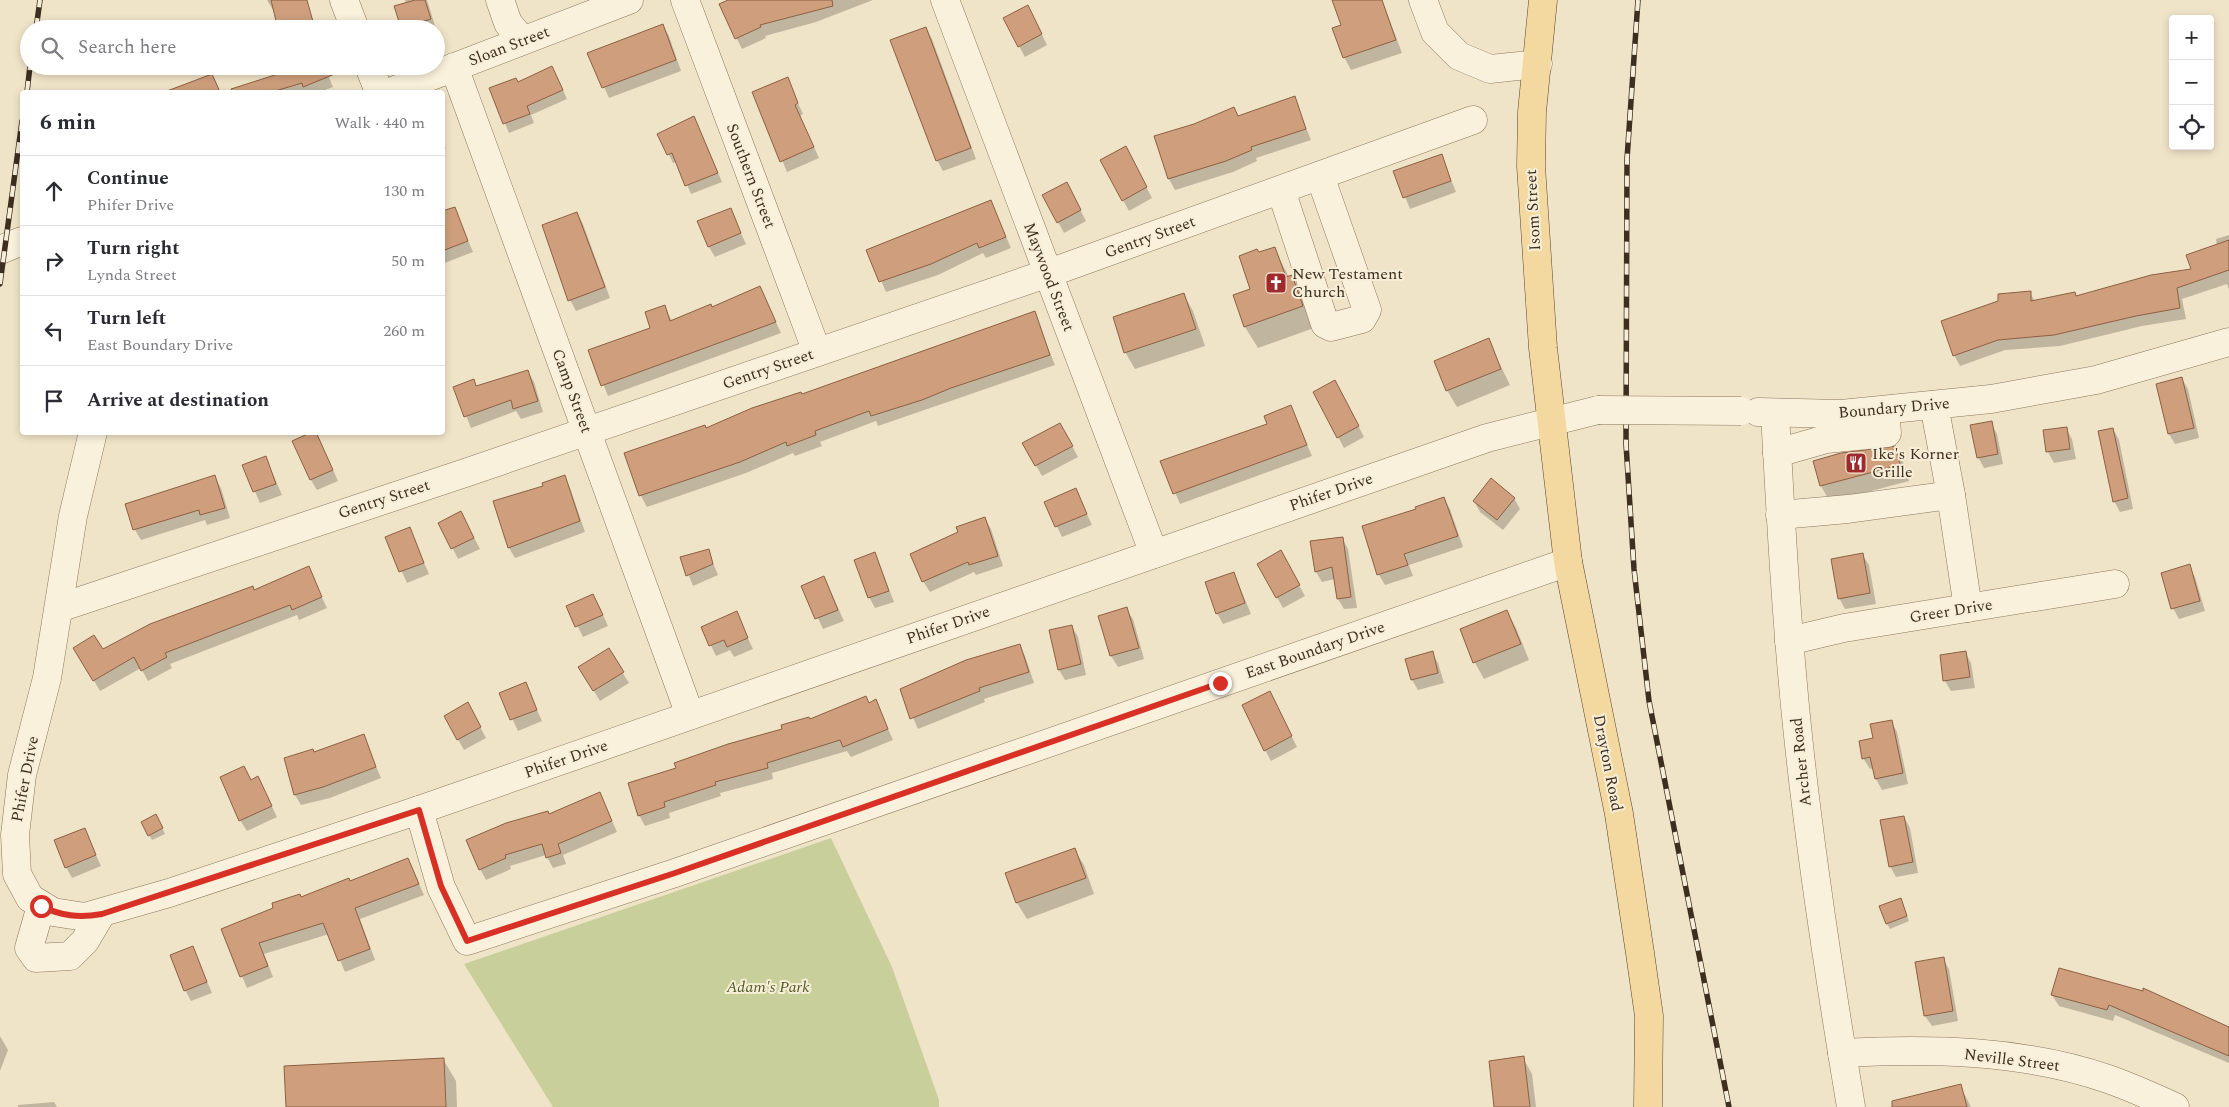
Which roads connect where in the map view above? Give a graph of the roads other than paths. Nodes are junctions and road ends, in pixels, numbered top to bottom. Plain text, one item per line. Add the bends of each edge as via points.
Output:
1 (344, 0) edge
2 (500, 0) edge
3 (629, 0) edge
4 (685, 0) edge
5 (946, 0) edge
6 (1423, 0) edge
7 (1543, 0) edge
8 (352, 20) edge
9 (522, 40) junction
10 (1538, 64) junction
11 (454, 67) junction
12 (445, 71) edge
13 (372, 75) edge
14 (434, 75) edge
15 (378, 90) edge
16 (395, 90) edge
17 (1473, 120) dead end
18 (1320, 176) junction
19 (1281, 190) junction
20 (20, 242) edge
21 (0, 250) edge
22 (1047, 273) junction
23 (2229, 342) edge
24 (817, 352) junction
25 (1934, 405) junction
26 (1885, 410) junction
27 (1775, 414) junction
28 (1553, 420) junction
29 (587, 431) junction
30 (92, 435) edge
31 (1777, 453) junction
32 (1951, 495) junction
33 (1780, 515) junction
34 (1154, 554) junction
35 (1568, 562) junction
36 (2115, 584) dead end
37 (59, 608) junction
38 (1968, 608) junction
39 (1789, 641) junction
40 (690, 715) junction
41 (419, 810) junction
42 (41, 906) junction
43 (102, 914) junction
44 (1842, 1053) junction
45 (1648, 1107) edge
46 (1851, 1107) edge
47 (2175, 1107) edge

1 - 8 street
2 - 9 street via 508,23
3 - 9 street, Sloan Street
4 - 24 street, Southern Street
5 - 22 street, Maywood Street
6 - 10 street via 1435,32 1459,56 1490,69
7 - 10 main road, Isom Street
9 - 11 street, Sloan Street
10 - 28 main road, Isom Street via 1530,166 1543,348
11 - 12 street, Sloan Street
11 - 29 street, Camp Street
13 - 15 street
14 - 16 street, Sloan Street
17 - 18 street, Gentry Street
18 - 19 street, Gentry Street
18 - 19 street via 1367,310 1362,319 1331,327 1325,324
19 - 22 street, Gentry Street
20 - 21 street
22 - 24 street, Gentry Street
22 - 34 street, Maywood Street
23 - 25 street, Boundary Drive via 2096,380
24 - 29 street, Gentry Street
25 - 26 street, Boundary Drive
25 - 32 street
26 - 27 street, Boundary Drive
26 - 31 street via 1887,433 1826,439
27 - 28 street, Boundary Drive, bridge via 1741,410 1598,410
27 - 31 street, Archer Road
28 - 34 street, Phifer Drive via 1487,438
28 - 35 main road, Drayton Road
29 - 37 street, Gentry Street
29 - 40 street, Camp Street
30 - 37 street, Phifer Drive via 73,516
31 - 33 street, Archer Road
32 - 33 street
32 - 38 street
33 - 39 street, Archer Road
34 - 40 street, Phifer Drive
35 - 41 street, East Boundary Drive via 684,870 467,941 441,886
35 - 45 main road, Drayton Road via 1619,814 1640,953 1649,1016
36 - 38 street, Greer Drive
37 - 42 street, Phifer Drive via 47,678 22,775 15,835 15,865 20,883 30,898
38 - 39 street, Greer Drive via 1844,628
39 - 44 street, Archer Road via 1811,848
40 - 41 street, Phifer Drive
41 - 43 street, Phifer Drive
42 - 43 street, Phifer Drive via 69,916
42 - 43 street via 29,948 36,958 70,956 85,941
44 - 46 street, Archer Road
44 - 47 street, Neville Street via 1901,1051 2028,1060 2108,1079

